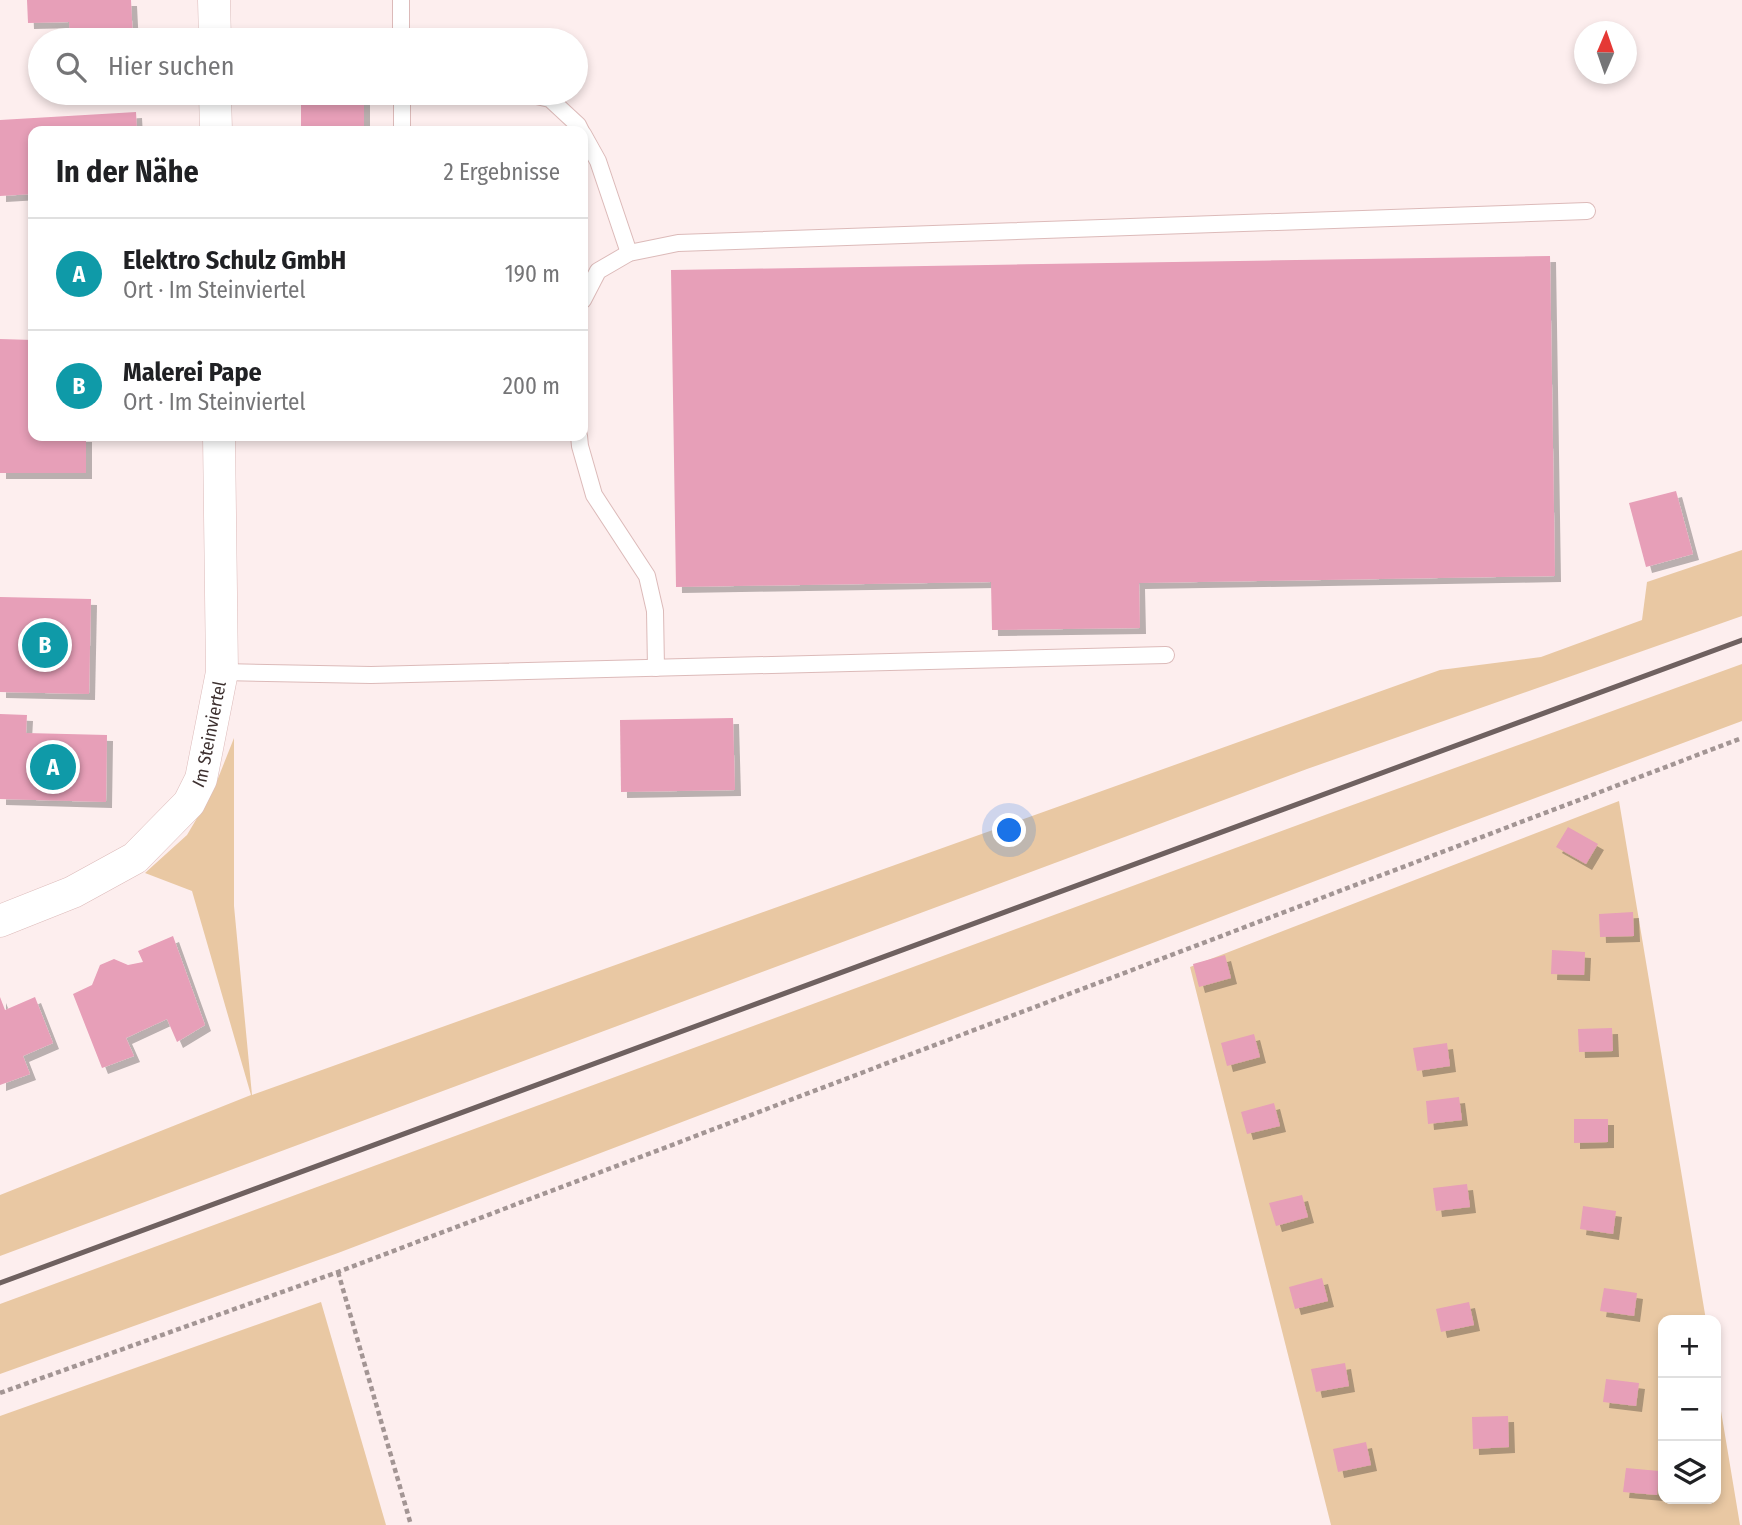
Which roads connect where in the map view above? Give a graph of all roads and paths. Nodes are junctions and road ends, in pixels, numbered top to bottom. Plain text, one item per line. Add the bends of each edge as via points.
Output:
1 (214, 0) edge
2 (401, 0) edge
3 (215, 28) edge
4 (401, 28) edge
5 (215, 105) edge
6 (402, 105) edge
7 (556, 105) edge
8 (216, 126) edge
9 (402, 126) edge
10 (578, 126) edge
11 (588, 144) edge
12 (1587, 211) dead end
13 (629, 253) junction
14 (588, 290) edge
15 (219, 441) edge
16 (580, 441) edge
17 (1166, 655) dead end
18 (656, 668) junction
19 (222, 672) junction
20 (1742, 738) edge
21 (0, 921) edge
22 (338, 1272) junction
23 (0, 1393) edge
24 (411, 1525) edge

1 - 3 street
2 - 4 lane
5 - 8 street
6 - 9 lane
7 - 10 lane
11 - 13 lane
12 - 13 lane via 678,243
13 - 14 lane via 597,271
15 - 19 street, Im Steinviertel
16 - 18 lane via 594,495 647,576 656,611
17 - 18 lane
18 - 19 lane via 371,675
19 - 21 street, Im Steinviertel via 201,779 189,803 135,858 73,892
20 - 22 path
22 - 23 path
22 - 24 path

